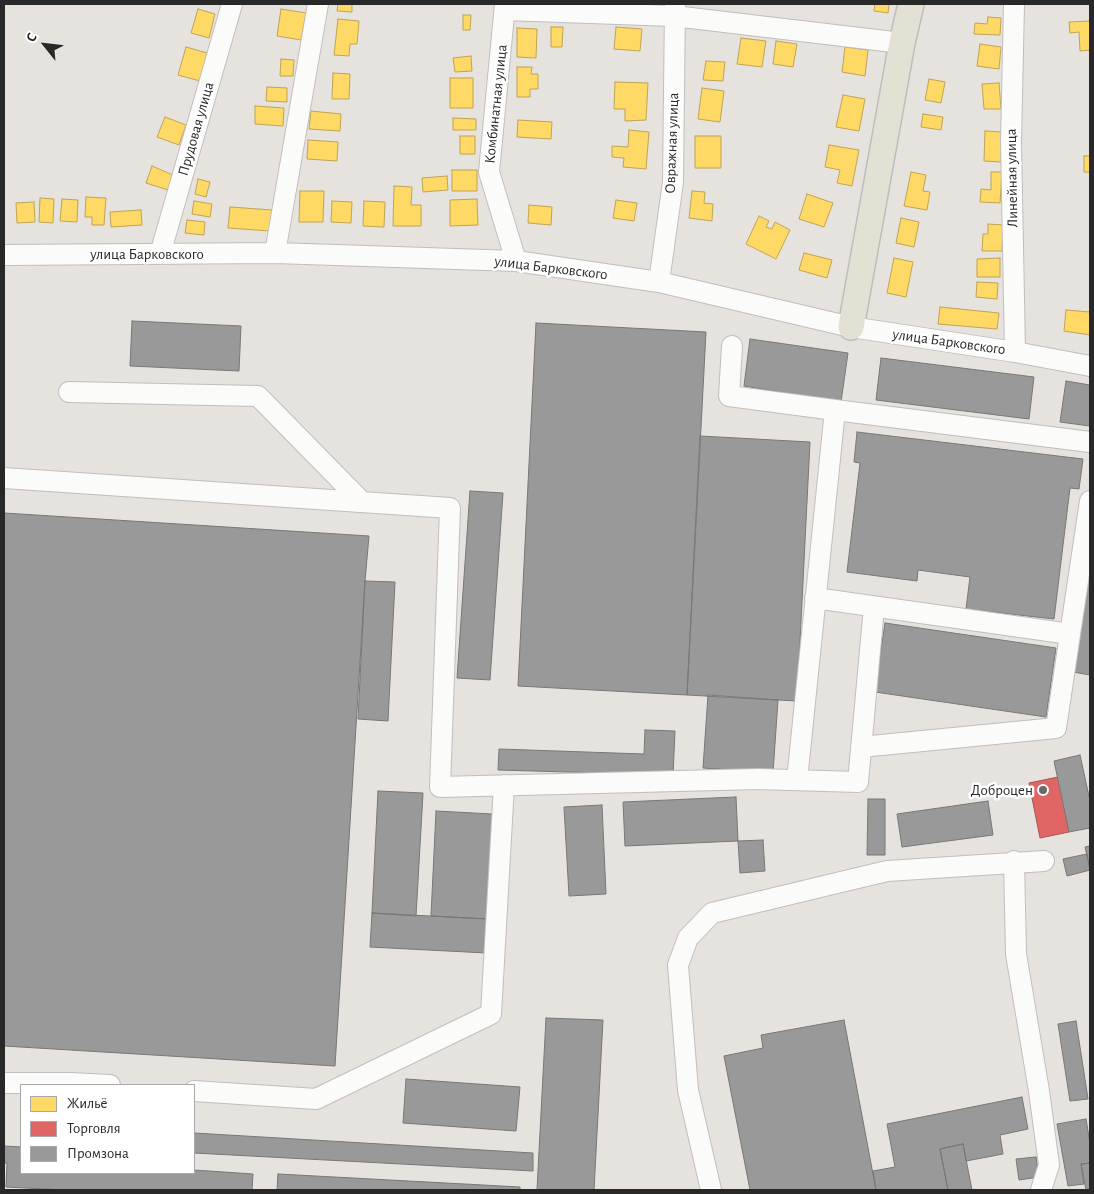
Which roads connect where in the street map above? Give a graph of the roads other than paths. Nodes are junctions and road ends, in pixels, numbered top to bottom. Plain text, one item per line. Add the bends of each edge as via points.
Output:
1 (232, 4) edge
2 (318, 4) edge
3 (911, 4) edge
4 (1014, 4) edge
5 (505, 7) edge
6 (674, 10) edge
7 (902, 43) junction
8 (275, 253) junction
9 (160, 254) junction
10 (4, 256) edge
11 (516, 261) junction
12 (659, 282) junction
13 (851, 327) junction
14 (732, 346) dead end
15 (1015, 352) junction
16 (1090, 366) edge
17 (69, 392) dead end
18 (835, 410) junction
19 (1090, 442) edge
20 (4, 478) edge
21 (1090, 501) edge
22 (362, 502) junction
23 (816, 598) junction
24 (874, 607) junction
25 (1070, 634) junction
26 (861, 747) junction
27 (797, 780) junction
28 (504, 785) junction
29 (1014, 861) junction
30 (1044, 861) dead end
31 (4, 1083) edge
32 (90, 1084) edge
33 (195, 1091) edge
34 (710, 1190) edge
35 (1042, 1190) edge

1 - 9 street, Прудовая улица
2 - 8 street
3 - 7 main road
4 - 15 street, Линейная улица via 1011,142
5 - 6 street
5 - 11 street, Комбинатная улица via 489,172
6 - 7 street
6 - 12 street, Овражная улица via 674,182
7 - 13 main road
8 - 9 street, улица Барковского
8 - 11 street, улица Барковского
9 - 10 street, улица Барковского
11 - 12 street, улица Барковского
12 - 13 street, улица Барковского
13 - 15 street, улица Барковского
14 - 18 street via 729,396
15 - 16 street, улица Барковского
17 - 22 street via 258,396
18 - 19 street
18 - 23 street
20 - 22 street
21 - 25 street
22 - 28 street via 450,508 440,787
23 - 24 street
23 - 27 street
24 - 25 street
24 - 26 street
25 - 26 street via 1056,728
26 - 27 street via 858,782
27 - 28 street
28 - 33 street via 491,1014 316,1099
29 - 30 street
29 - 34 street via 878,873 712,913 688,938 678,966 688,1090
29 - 35 street via 1016,954 1049,1165
31 - 32 street

